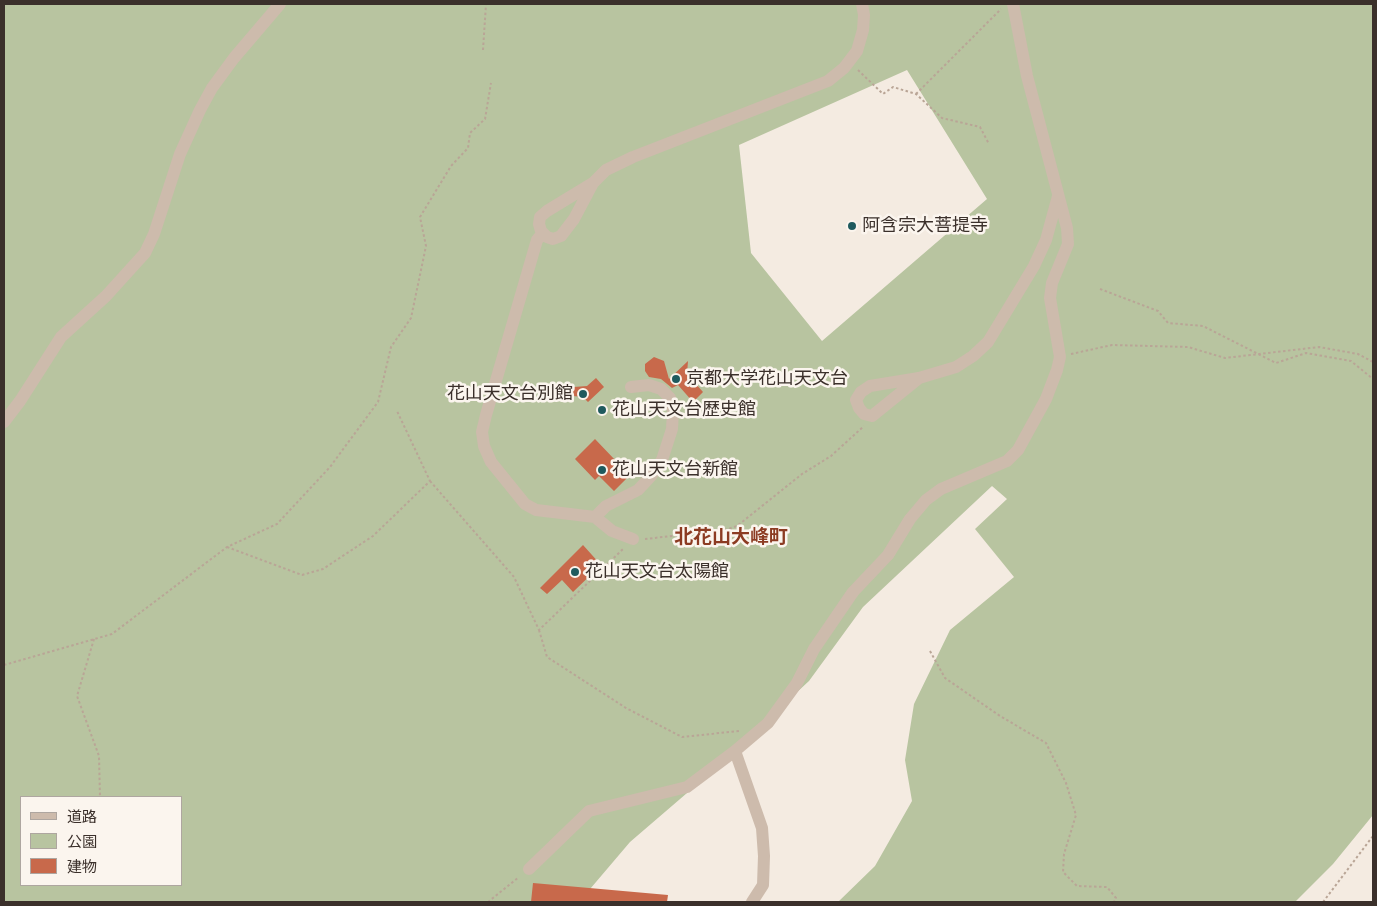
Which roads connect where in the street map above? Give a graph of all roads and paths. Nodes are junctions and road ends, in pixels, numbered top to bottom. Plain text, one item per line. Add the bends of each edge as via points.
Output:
1 (280, 4) edge
2 (486, 4) edge
3 (862, 4) edge
4 (1007, 4) edge
5 (1013, 4) edge
6 (483, 50) dead end
7 (849, 61) junction
8 (491, 84) dead end
9 (916, 94) junction
10 (989, 144) dead end
11 (593, 183) junction
12 (1058, 196) junction
13 (543, 233) junction
14 (1100, 289) dead end
15 (1258, 354) junction
16 (1060, 357) junction
17 (1373, 362) edge
18 (920, 378) junction
19 (1373, 379) edge
20 (870, 386) junction
21 (631, 387) dead end
22 (885, 408) junction
23 (397, 412) dead end
24 (4, 422) edge
25 (868, 423) dead end
26 (430, 481) junction
27 (595, 517) junction
28 (633, 539) junction
29 (227, 547) junction
30 (540, 630) junction
31 (94, 639) junction
32 (930, 651) dead end
33 (4, 665) edge
34 (1373, 707) edge
35 (1373, 728) edge
36 (741, 731) dead end
37 (735, 751) junction
38 (100, 796) edge
39 (1373, 836) edge
40 (529, 869) joint
41 (488, 902) edge
42 (752, 902) edge
43 (1114, 902) edge
44 (1323, 902) edge

1 - 24 street via 234,58 200,110 180,154 145,253 106,296 61,337
2 - 6 path
3 - 7 street via 863,30 857,51
4 - 9 path
5 - 12 street via 1027,76
7 - 9 path via 883,94 892,87
7 - 11 street via 828,81 814,88 647,150 606,170
8 - 29 path via 485,119 470,133 468,148 451,166 420,218 426,246 411,318 391,347 378,402 330,467 277,524
9 - 10 path via 942,118 980,128
11 - 13 street via 540,217
11 - 13 street via 561,236 554,239
12 - 16 street via 1068,244 1055,272 1050,298
12 - 18 street via 1046,240 1034,266 988,342 956,367
13 - 27 street via 537,240 486,415 482,432 484,446 491,462 525,504 536,510
14 - 15 path via 1158,311 1168,323 1203,326
15 - 16 path via 1225,358 1188,347 1112,345
15 - 17 path via 1319,347 1358,354
15 - 19 path via 1276,363 1306,353 1352,361
16 - 37 street via 1046,400 1018,450 1007,461 941,489 926,500 888,555 853,592 814,649 797,683 768,723
18 - 20 street
18 - 22 street
20 - 22 street via 879,389 884,396
20 - 22 street via 856,400 859,408 872,416
21 - 27 street via 649,385 661,389 670,398 672,429 662,460 651,476 638,490 606,506
23 - 26 path
25 - 28 path via 831,456 802,474 737,526
26 - 29 path via 373,536 323,569 302,575
26 - 30 path via 514,576
27 - 28 street via 612,531
28 - 30 path
29 - 31 path via 112,634
30 - 36 path via 547,657 626,708 682,737
31 - 33 path
31 - 38 path via 77,696 99,756
32 - 43 path via 946,678 1046,743 1066,783 1076,815 1064,854 1063,872 1077,886 1107,887 1116,898
34 - 35 path
37 - 40 street via 687,787 590,811
37 - 42 street via 762,828 763,885
39 - 44 path
40 - 41 path

